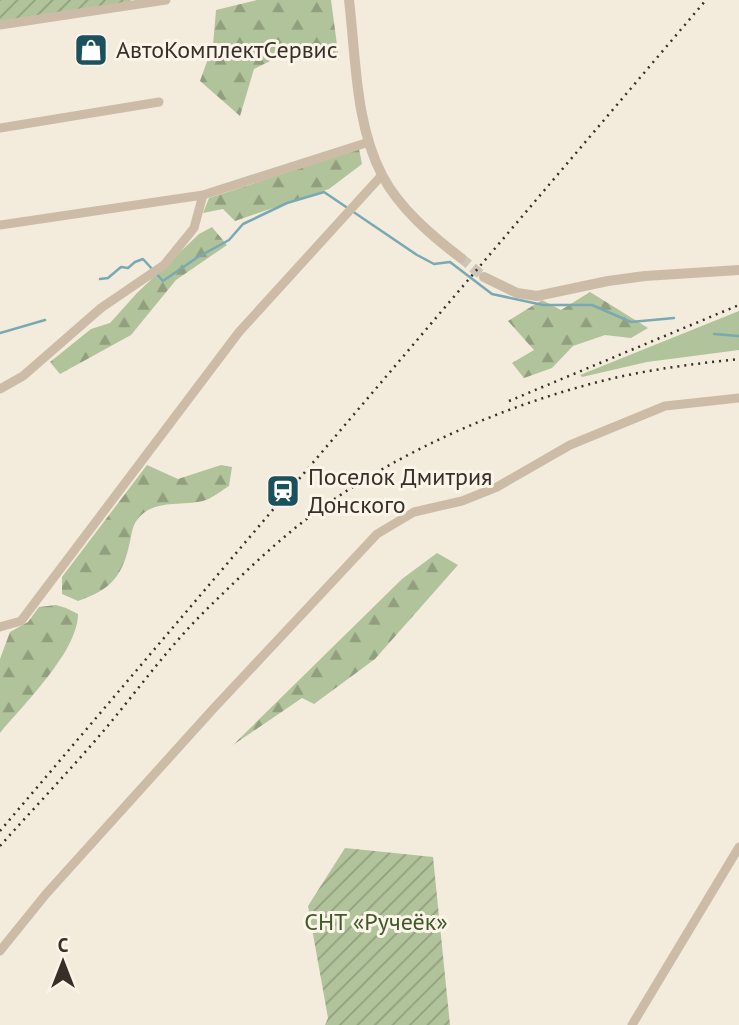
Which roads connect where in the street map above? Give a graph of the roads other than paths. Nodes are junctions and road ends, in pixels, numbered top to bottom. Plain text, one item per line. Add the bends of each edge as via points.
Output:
1 (166, 0) edge
2 (349, 0) edge
3 (0, 25) edge
4 (159, 103) dead end
5 (0, 128) edge
6 (369, 142) junction
7 (382, 174) junction
8 (203, 195) junction
9 (0, 225) edge
10 (461, 258) tunnel mouth
11 (739, 270) edge
12 (484, 277) tunnel mouth
13 (0, 389) edge
14 (739, 398) edge
15 (0, 627) edge
16 (739, 847) edge
17 (0, 951) edge
18 (632, 1025) edge

1 - 3 street
2 - 6 street
4 - 5 street
6 - 7 street
6 - 8 street
7 - 10 street via 419,221
7 - 15 street via 239,332 21,621
8 - 9 street
8 - 13 street via 194,228 164,265 101,308 23,376
11 - 12 street via 645,276 537,296 517,293
14 - 17 street via 665,406 570,445 462,501 414,512 377,534 214,708
16 - 18 street

